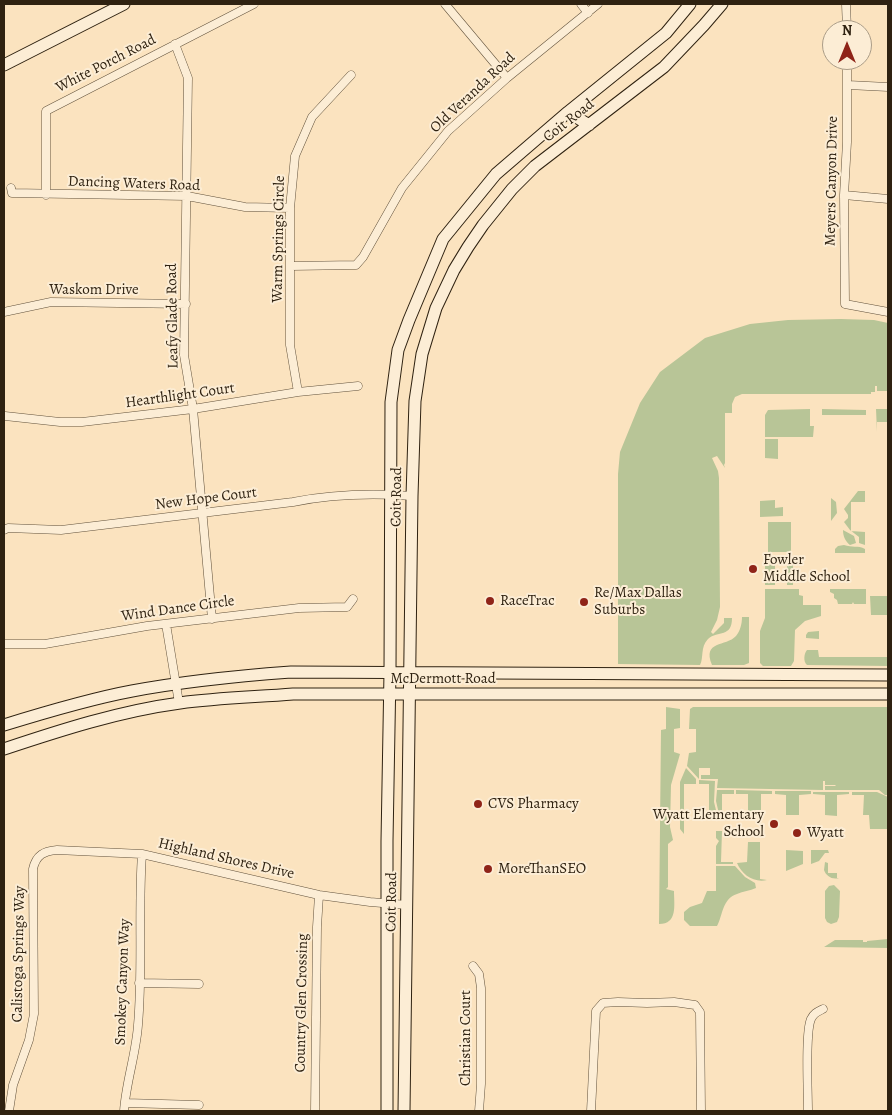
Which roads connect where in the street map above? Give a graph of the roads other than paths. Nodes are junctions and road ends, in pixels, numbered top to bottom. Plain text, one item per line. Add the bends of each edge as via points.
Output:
1 (124, 4) edge
2 (254, 4) edge
3 (445, 4) edge
4 (581, 4) edge
5 (598, 4) edge
6 (690, 4) edge
7 (722, 4) edge
8 (846, 4) edge
9 (588, 13) junction
10 (846, 20) edge
11 (175, 44) junction
12 (4, 65) edge
13 (847, 70) edge
14 (351, 75) dead end
15 (507, 78) junction
16 (848, 85) junction
17 (888, 87) edge
18 (568, 112) junction
19 (589, 124) junction
20 (576, 134) junction
21 (11, 188) dead end
22 (46, 195) junction
23 (844, 195) junction
24 (188, 196) junction
25 (888, 199) edge
26 (290, 208) junction
27 (291, 266) junction
28 (186, 304) junction
29 (4, 312) edge
30 (888, 312) edge
31 (358, 386) dead end
32 (298, 392) junction
33 (193, 409) junction
34 (5, 416) dead end
35 (390, 494) junction
36 (412, 496) junction
37 (203, 513) junction
38 (4, 530) edge
39 (354, 599) dead end
40 (212, 619) junction
41 (166, 624) junction
42 (4, 644) edge
43 (390, 672) junction
44 (409, 672) junction
45 (604, 673) junction
46 (752, 674) junction
47 (888, 675) edge
48 (176, 684) junction
49 (390, 694) junction
50 (409, 694) junction
51 (604, 694) junction
52 (752, 694) junction
53 (888, 694) edge
54 (179, 703) junction
55 (4, 725) edge
56 (4, 749) edge
57 (388, 798) junction
58 (407, 834) junction
59 (142, 854) junction
60 (39, 856) joint
61 (319, 895) junction
62 (387, 902) junction
63 (407, 904) junction
64 (473, 966) dead end
65 (139, 983) junction
66 (199, 984) dead end
67 (823, 1009) dead end
68 (199, 1105) dead end
69 (124, 1107) edge
70 (9, 1111) edge
71 (315, 1111) edge
72 (387, 1111) edge
73 (404, 1111) edge
74 (479, 1111) edge
75 (591, 1111) edge
76 (701, 1111) edge
77 (808, 1111) edge

1 - 12 main road
2 - 11 street, White Porch Road
3 - 15 street
4 - 9 street
5 - 9 street, Old Veranda Road
6 - 18 main road, Coit Road via 666,33
7 - 19 main road, Coit Road via 664,67
8 - 10 street
9 - 15 street, Old Veranda Road
11 - 22 street, White Porch Road via 46,111
11 - 24 street, Leafy Glade Road via 188,78
13 - 16 street, Meyers Canyon Drive
14 - 26 street, Warm Springs Circle via 312,117 295,156
15 - 27 street, Old Veranda Road via 448,131 402,188 356,265
16 - 17 street
16 - 23 street, Meyers Canyon Drive
18 - 19 main road
18 - 20 main road
18 - 35 main road, Coit Road via 496,174 444,239 398,350 391,402
19 - 20 main road, Coit Road
20 - 36 main road, Coit Road via 512,189 464,255 436,308 418,374
21 - 22 street, Dancing Waters Road via 12,193
22 - 24 street, Dancing Waters Road
23 - 25 street
23 - 30 street, Meyers Canyon Drive via 845,304
24 - 26 street, Dancing Waters Road via 245,207
24 - 28 street, Leafy Glade Road
26 - 27 street, Warm Springs Circle
27 - 32 street, Warm Springs Circle via 290,345
28 - 29 street, Waskom Drive via 51,302
28 - 33 street, Leafy Glade Road via 184,355
31 - 32 street, Hearthlight Court
32 - 33 street, Hearthlight Court
33 - 34 street, Hearthlight Court via 82,422
33 - 37 street, Leafy Glade Road
35 - 36 street, New Hope Court
35 - 37 street, New Hope Court via 322,496
35 - 43 main road, Coit Road
36 - 44 main road, Coit Road
37 - 38 street, New Hope Court via 61,530
37 - 40 street, Leafy Glade Road
39 - 40 street, Wind Dance Circle via 347,607 299,608
40 - 41 street, Wind Dance Circle
41 - 42 street, Wind Dance Circle via 45,644
41 - 48 street
43 - 44 main road, McDermott Road
43 - 48 main road, McDermott Road via 290,672
43 - 49 main road, Coit Road
44 - 45 main road, McDermott Road
44 - 50 main road, Coit Road
45 - 46 main road, McDermott Road
45 - 51 main road
46 - 47 main road, McDermott Road
46 - 52 main road
48 - 54 street
48 - 55 main road, McDermott Road via 132,691
49 - 50 main road, McDermott Road
49 - 54 main road, McDermott Road via 294,694
49 - 57 main road, Coit Road
50 - 51 main road, McDermott Road
50 - 58 main road, Coit Road
51 - 52 main road, McDermott Road
52 - 53 main road, McDermott Road
54 - 56 main road, McDermott Road via 63,729
57 - 58 main road via 395,806 395,830 399,834
57 - 62 main road, Coit Road
58 - 63 main road, Coit Road
59 - 60 street, Highland Shores Drive via 57,850
59 - 61 street, Highland Shores Drive
59 - 65 street, Smokey Canyon Way
60 - 70 street, Calistoga Springs Way via 33,869 34,1014
61 - 62 street, Highland Shores Drive
61 - 71 street, Country Glen Crossing
62 - 63 street, Highland Shores Drive
62 - 72 main road, Coit Road
63 - 73 main road, Coit Road
64 - 74 street, Christian Court via 479,974 481,988
65 - 66 street
65 - 69 street, Smokey Canyon Way via 138,1026
67 - 77 street via 815,1012 810,1021
68 - 69 street
75 - 76 street via 596,1011 603,1003 674,1002 695,1005 700,1012

